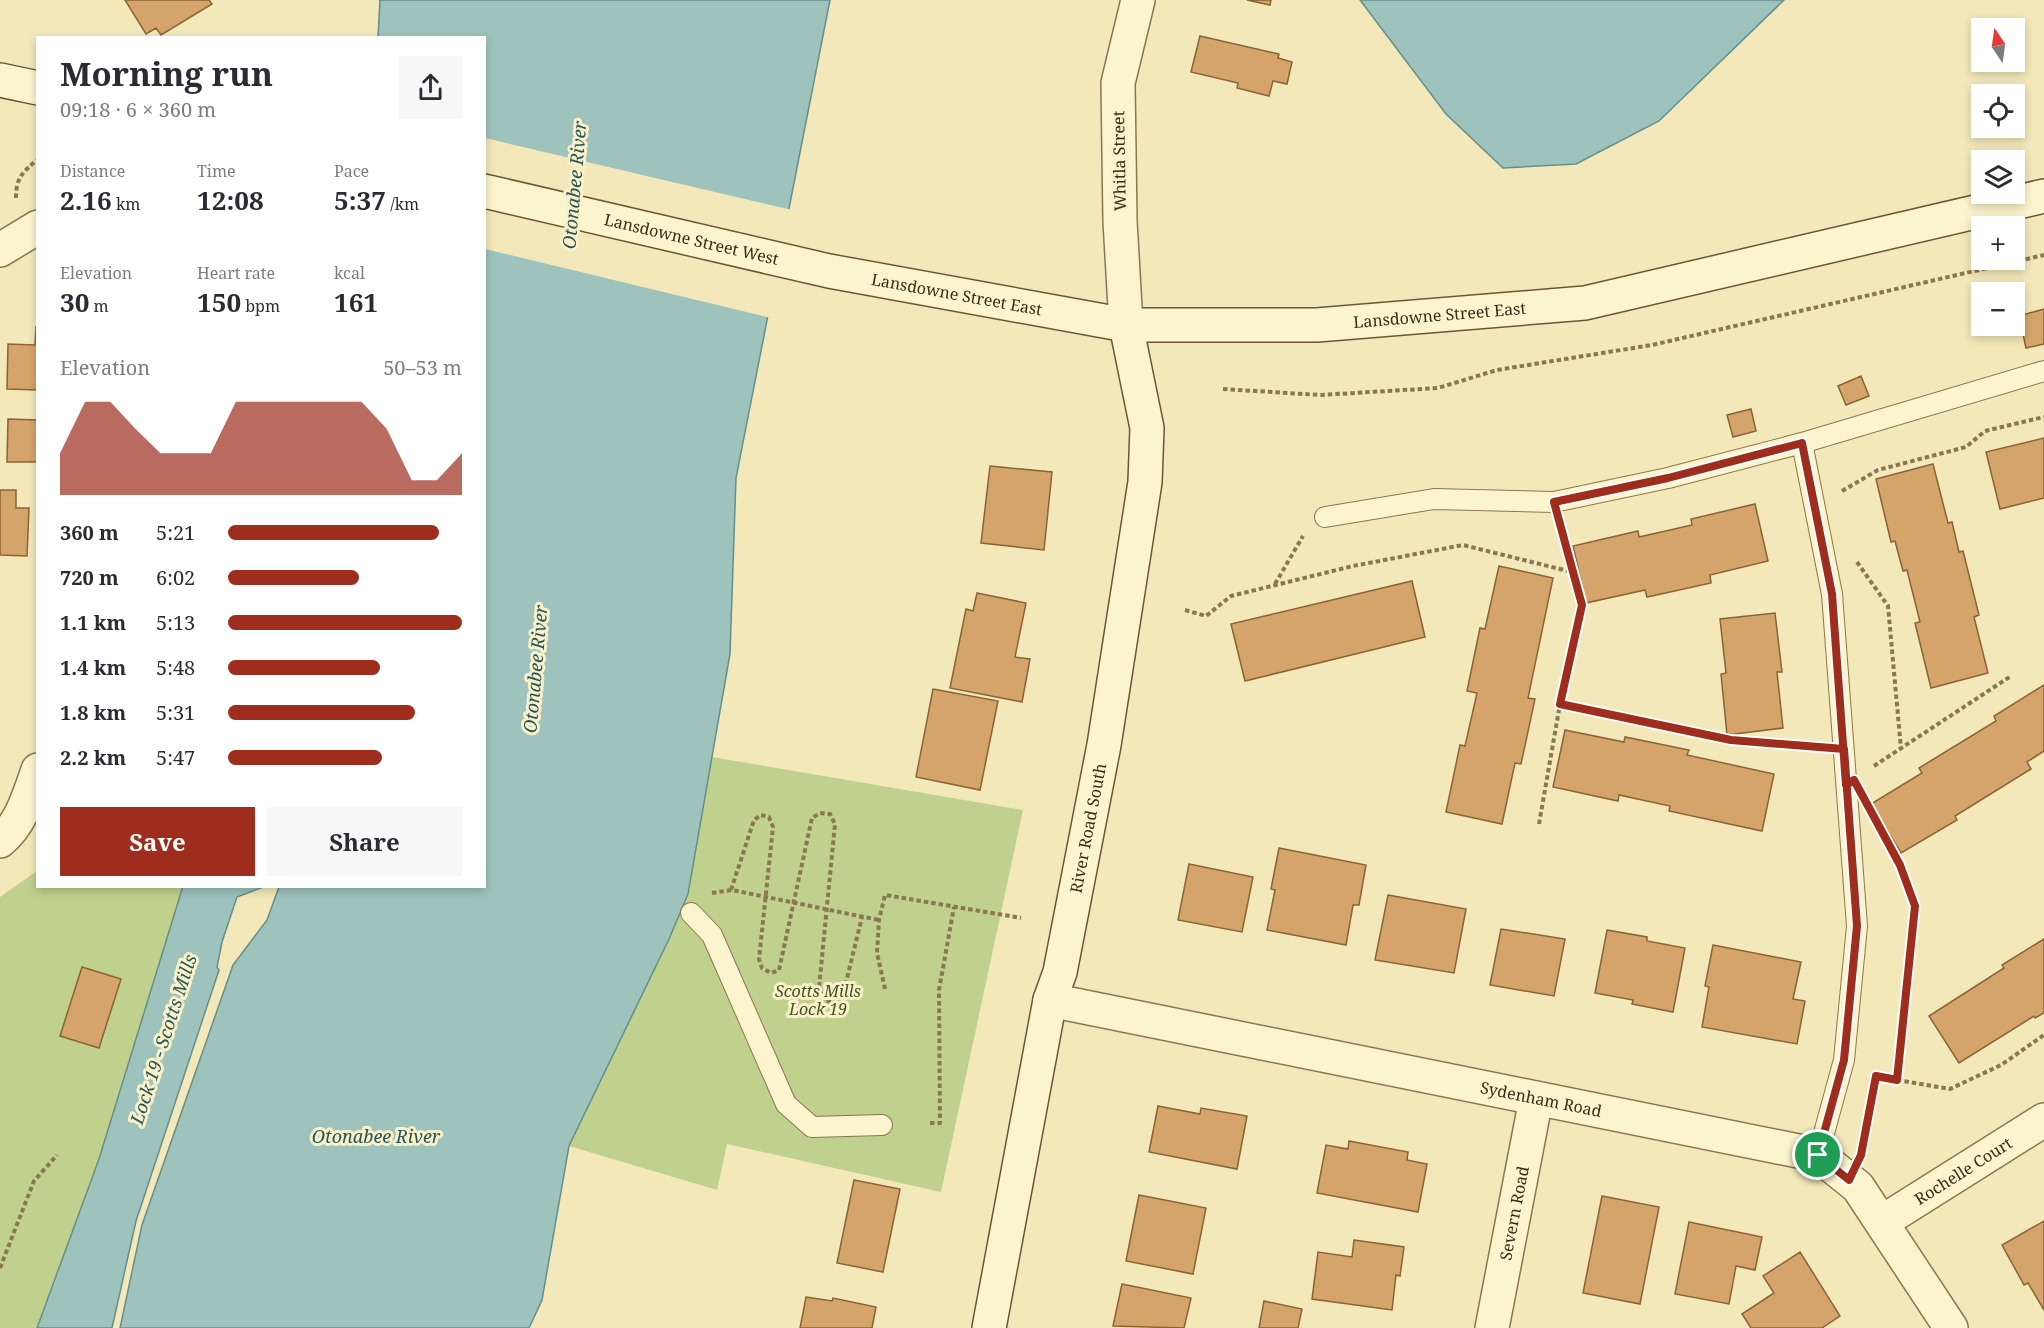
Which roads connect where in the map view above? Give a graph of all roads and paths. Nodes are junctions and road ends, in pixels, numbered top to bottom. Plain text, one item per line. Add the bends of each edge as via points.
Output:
1 (1138, 0) edge
2 (0, 80) edge
3 (36, 88) edge
4 (36, 161) edge
5 (486, 191) edge
6 (2044, 196) edge
7 (16, 200) dead end
8 (36, 228) edge
9 (0, 250) edge
10 (2044, 255) edge
11 (829, 271) joint
12 (1126, 325) junction
13 (2044, 370) edge
14 (1223, 389) dead end
15 (2044, 417) edge
16 (1802, 443) junction
17 (1844, 491) junction
18 (1813, 496) junction
19 (1846, 501) dead end
20 (1554, 502) junction
21 (1325, 517) joint
22 (1856, 553) dead end
23 (1573, 573) junction
24 (1275, 585) junction
25 (1185, 610) dead end
26 (2011, 676) dead end
27 (1560, 704) junction
28 (1844, 749) junction
29 (1901, 749) junction
30 (36, 776) edge
31 (1846, 785) junction
32 (1539, 824) dead end
33 (1879, 828) dead end
34 (0, 841) edge
35 (730, 890) dead end
36 (737, 891) dead end
37 (765, 897) junction
38 (795, 903) junction
39 (954, 907) junction
40 (828, 909) junction
41 (691, 913) dead end
42 (861, 917) junction
43 (1021, 918) dead end
44 (879, 920) junction
45 (885, 989) dead end
46 (1050, 1000) junction
47 (2044, 1035) edge
48 (1897, 1080) junction
49 (1536, 1099) junction
50 (2044, 1120) edge
51 (930, 1123) dead end
52 (882, 1125) dead end
53 (57, 1155) dead end
54 (1818, 1155) junction
55 (1849, 1180) junction
56 (1882, 1222) junction
57 (0, 1268) edge
58 (988, 1328) edge
59 (1492, 1328) edge
60 (1951, 1328) edge

1 - 12 street, Whitla Street via 1118,82
2 - 3 street
4 - 7 path via 16,184
5 - 11 street, Lansdowne Street West
6 - 12 street, Lansdowne Street East via 1585,303 1317,325
8 - 9 street
10 - 14 path via 1652,345 1497,370 1438,388 1320,395
11 - 12 street, Lansdowne Street East
12 - 46 street, River Road South via 1147,428 1145,482 1104,745 1060,972
13 - 16 lane
15 - 17 path via 1985,431 1966,447 1878,470
16 - 18 lane
16 - 20 lane via 1668,478
17 - 18 path
17 - 19 path
18 - 28 lane via 1832,594
20 - 21 lane via 1434,499
20 - 23 path
21 - 24 path via 1304,536
22 - 29 path via 1857,564 1888,606
23 - 24 path via 1463,545
23 - 27 path via 1582,605
24 - 25 path via 1231,596 1206,616
26 - 29 path
27 - 28 path via 1731,740
27 - 32 path
28 - 31 lane
29 - 31 path
30 - 34 street via 13,830
31 - 54 lane via 1857,926 1844,1060
33 - 48 path via 1900,865 1915,906
35 - 37 path via 754,820 761,815 769,817 773,827
36 - 37 path
37 - 38 path
37 - 38 path via 759,959 762,968 771,974 779,970
38 - 40 path
38 - 40 path via 813,818 820,813 830,814 836,824
39 - 43 path
39 - 44 path via 885,895
39 - 51 path via 939,990 940,1123
40 - 42 path
40 - 42 path via 819,988 825,1002 836,1002 843,995
41 - 52 lane via 712,935 786,1104 812,1127
42 - 44 path
44 - 45 path via 877,953
46 - 49 street, Sydenham Road
46 - 58 street, River Road South
47 - 48 path via 2001,1065 1950,1089
48 - 55 path via 1876,1076 1861,1155
49 - 54 street, Sydenham Road
49 - 59 street, Severn Road
50 - 56 street, Rochelle Court
53 - 57 path via 34,1181
54 - 55 street, Sydenham Road
55 - 56 street, Sydenham Road
56 - 60 street, Sydenham Road

